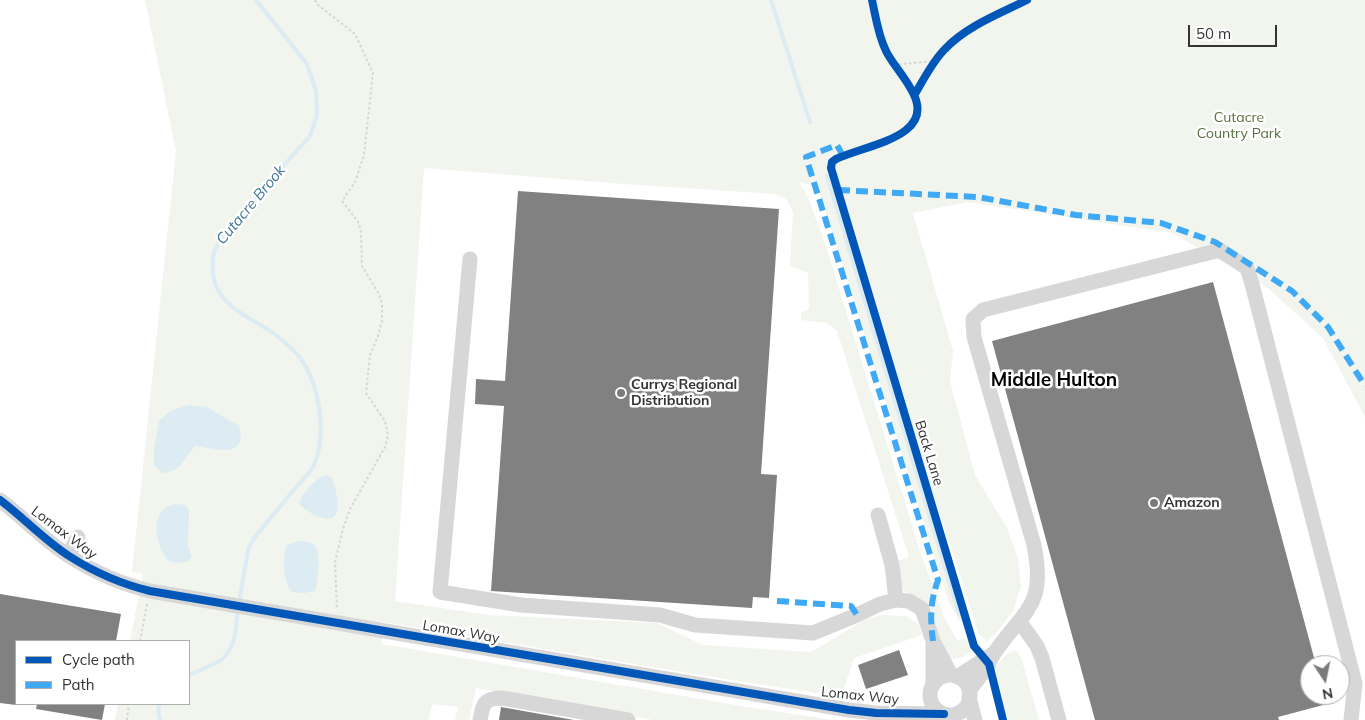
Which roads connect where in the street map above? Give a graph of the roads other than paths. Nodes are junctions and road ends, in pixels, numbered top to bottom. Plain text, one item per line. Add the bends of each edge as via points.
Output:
1 (470, 259) dead end
2 (0, 500) edge
3 (878, 515) dead end
4 (78, 537) dead end
5 (68, 555) junction
6 (896, 600) junction
7 (1020, 622) junction
8 (933, 641) junction
9 (994, 653) junction
10 (954, 676) junction
11 (932, 687) junction
12 (969, 694) junction
13 (900, 712) junction
14 (951, 716) edge
15 (480, 720) edge
16 (628, 720) edge
17 (975, 720) edge
18 (1059, 720) edge
19 (1350, 720) edge

1 - 6 street via 440,592 521,605 660,615 695,624 813,633
2 - 5 street, Lomax Way
3 - 6 street via 892,565
4 - 5 street
5 - 13 street, Lomax Way via 94,572 135,587 211,602 849,710
6 - 8 street via 909,601 922,609
7 - 9 street
7 - 18 street via 1042,658
7 - 19 street via 1036,593 1038,564 974,337 973,319 983,310 1220,250 1247,268 1252,284 1355,683
8 - 10 street
8 - 11 street
9 - 10 street
9 - 12 street
10 - 11 street via 941,678
10 - 12 street via 963,680
11 - 13 street, Lomax Way via 921,700
11 - 14 street via 931,702 939,712
12 - 14 street via 963,710
12 - 17 street
13 - 14 street, Lomax Way
15 - 16 street via 483,706 494,698

